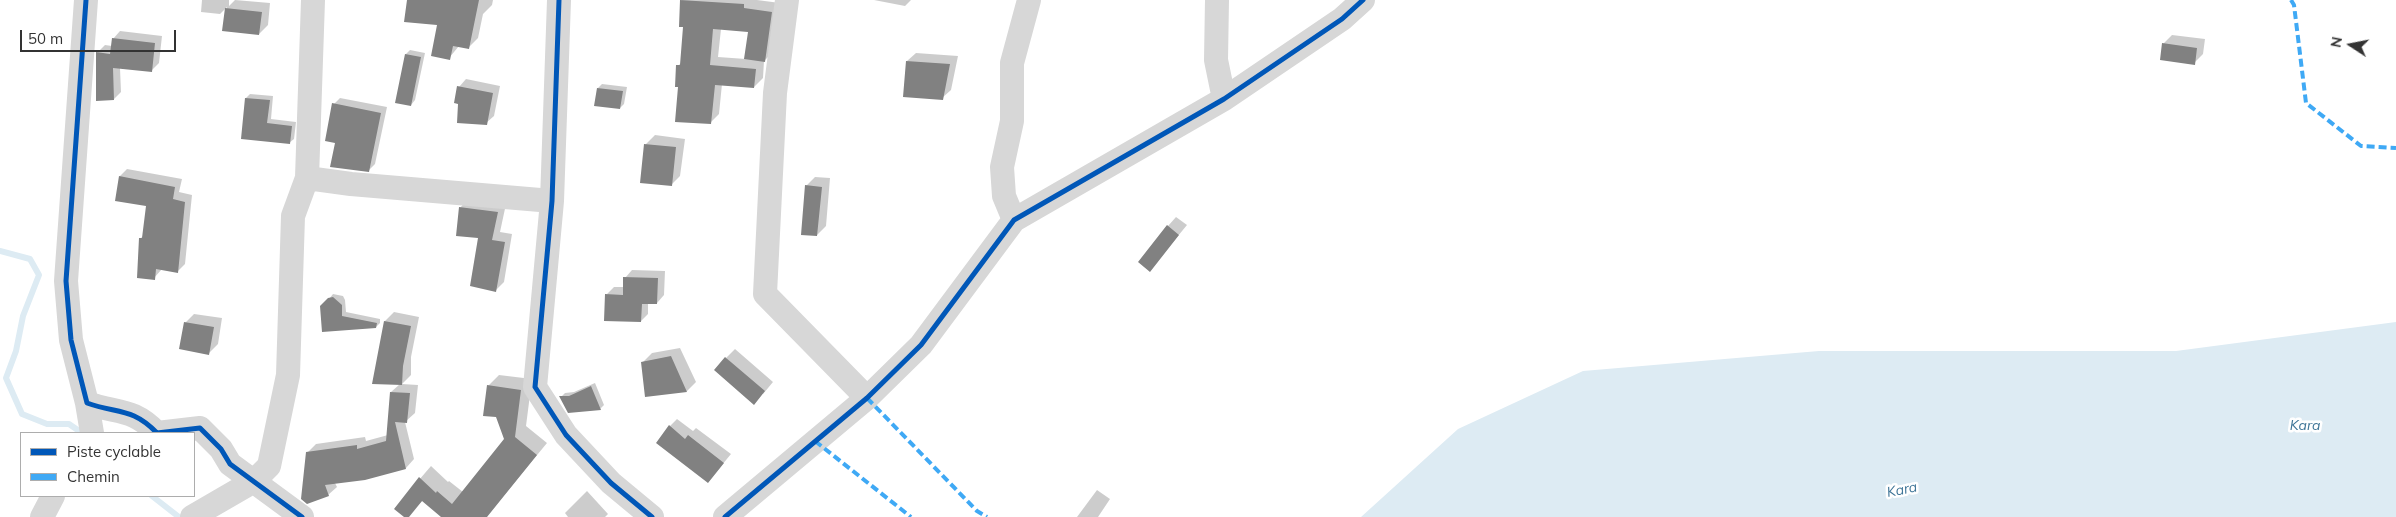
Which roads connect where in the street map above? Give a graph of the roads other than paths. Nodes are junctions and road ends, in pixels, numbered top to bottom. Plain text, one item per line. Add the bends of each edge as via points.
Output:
1 (86, 0) edge
2 (313, 0) edge
3 (559, 0) edge
4 (787, 0) edge
5 (1029, 0) edge
6 (1217, 0) edge
7 (1363, 0) edge
8 (1224, 99) junction
9 (307, 178) junction
10 (552, 201) junction
11 (1014, 220) junction
12 (868, 398) junction
13 (87, 403) junction
14 (92, 432) edge
15 (157, 432) edge
16 (166, 432) edge
17 (254, 481) junction
18 (52, 497) edge
19 (42, 517) edge
20 (192, 517) edge
21 (302, 517) edge
22 (652, 517) edge
23 (726, 517) edge

1 - 13 street via 66,281 71,340
2 - 9 street
3 - 10 street
4 - 12 street via 775,93 765,294
5 - 11 street via 1012,63 1012,121 1002,167 1004,196
6 - 8 street via 1216,60
7 - 8 street via 1342,19
8 - 11 street
9 - 10 street
9 - 17 street via 293,216 288,376 269,466
10 - 22 street via 535,387 566,435 611,483
11 - 12 street via 921,345
12 - 23 street
13 - 14 street
13 - 15 street via 104,410 128,411
16 - 17 street via 200,428 221,449 230,464
17 - 20 street
17 - 21 street
18 - 19 street

